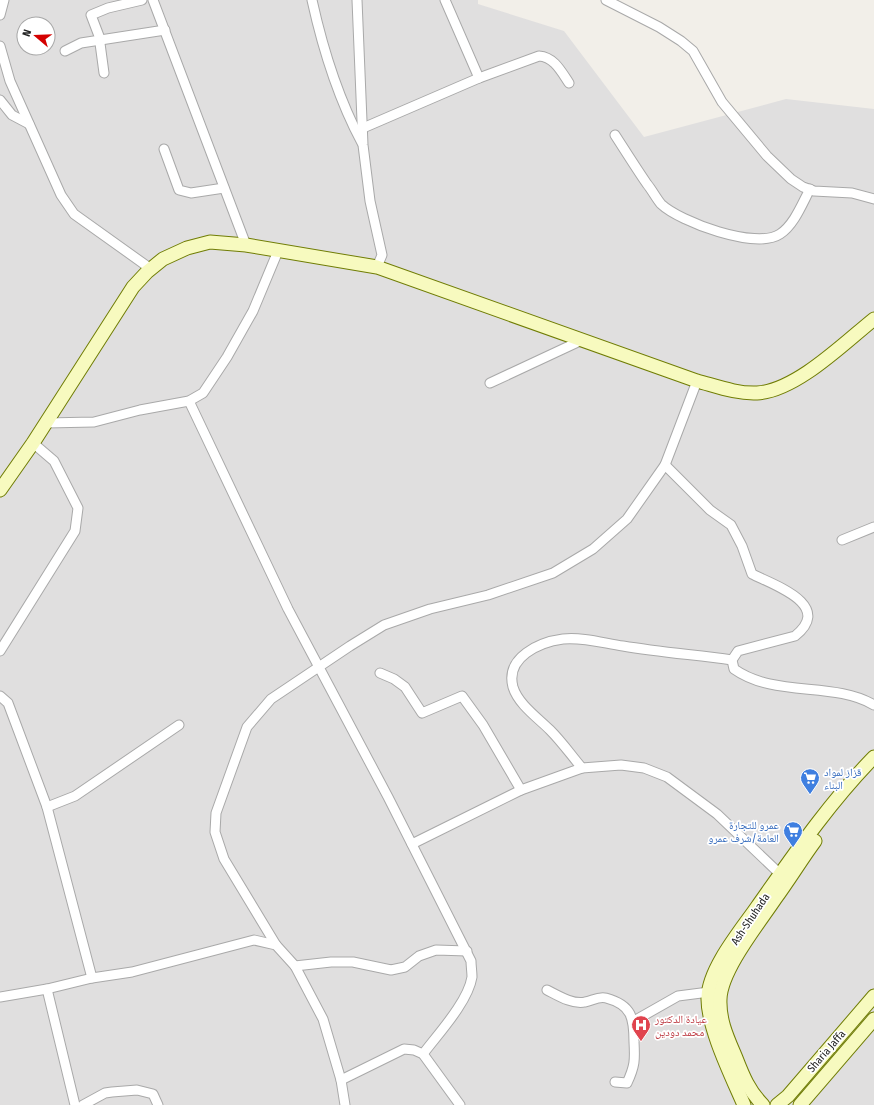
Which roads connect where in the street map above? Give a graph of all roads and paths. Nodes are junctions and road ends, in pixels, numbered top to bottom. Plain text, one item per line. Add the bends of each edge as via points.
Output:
1 (4, 0) edge
2 (142, 0) edge
3 (153, 0) edge
4 (312, 0) edge
5 (357, 0) edge
6 (445, 0) edge
7 (606, 0) edge
8 (0, 15) edge
9 (165, 30) junction
10 (99, 41) junction
11 (0, 46) edge
12 (65, 51) dead end
13 (104, 72) dead end
14 (4, 77) edge
15 (479, 78) junction
16 (569, 83) dead end
17 (0, 100) edge
18 (29, 124) junction
19 (363, 128) junction
20 (615, 136) dead end
21 (363, 145) junction
22 (164, 149) dead end
23 (224, 188) junction
24 (810, 189) junction
25 (874, 199) edge
26 (246, 245) junction
27 (278, 251) junction
28 (151, 268) junction
29 (377, 268) junction
30 (874, 319) edge
31 (580, 341) junction
32 (697, 381) junction
33 (490, 383) dead end
34 (189, 401) junction
35 (46, 423) junction
36 (33, 443) junction
37 (665, 465) junction
38 (0, 490) edge
39 (874, 527) edge
40 (842, 540) dead end
41 (0, 651) edge
42 (732, 660) junction
43 (319, 667) junction
44 (380, 673) dead end
45 (0, 696) edge
46 (874, 705) edge
47 (180, 725) dead end
48 (874, 757) edge
49 (582, 768) junction
50 (874, 769) edge
51 (522, 790) junction
52 (47, 807) junction
53 (412, 844) junction
54 (780, 874) junction
55 (276, 945) junction
56 (467, 951) junction
57 (295, 966) junction
58 (92, 978) junction
59 (47, 989) junction
60 (547, 990) dead end
61 (709, 992) junction
62 (874, 996) edge
63 (0, 997) edge
64 (874, 1019) edge
65 (634, 1021) junction
66 (423, 1054) junction
67 (341, 1080) junction
68 (615, 1082) dead end
69 (75, 1105) edge
70 (83, 1105) edge
71 (158, 1105) edge
72 (345, 1105) edge
73 (460, 1105) edge
74 (744, 1105) edge
75 (762, 1105) edge
76 (777, 1105) edge
77 (800, 1105) edge

1 - 8 street
2 - 10 street via 91,15
3 - 9 street
4 - 21 street via 320,38 346,113
5 - 19 street
6 - 15 street
7 - 24 street via 681,41 693,52 722,102 767,156 791,179
9 - 10 street
9 - 23 street
10 - 12 street via 81,43
10 - 13 street
11 - 14 street
14 - 18 street
15 - 16 street via 539,56 549,58 557,65
15 - 19 street
17 - 18 street via 12,115
18 - 28 street via 61,195 74,214
19 - 21 street
20 - 24 street via 661,203 677,216 699,226 733,236 778,236 789,226
21 - 29 street via 370,201 382,254
22 - 23 street via 179,190 191,193
23 - 26 street
24 - 25 street via 852,193
26 - 27 street
26 - 28 street via 210,242 187,248 163,259
27 - 29 street
27 - 34 street via 253,311 227,357 203,393
28 - 35 street via 133,287
29 - 31 street
30 - 32 street via 798,379 770,391 738,391
31 - 32 street
31 - 33 street
32 - 37 street
34 - 35 street via 94,422
34 - 43 street via 288,609
35 - 36 street
36 - 38 street
36 - 41 street via 54,461 78,508 75,531
37 - 42 street via 710,510 731,525 752,574 796,595 804,605 806,624 795,636 738,651
37 - 43 street via 627,519 593,549 553,573 384,625
39 - 40 street
42 - 46 street via 734,669 756,680 789,688 837,694 865,700
42 - 49 street via 572,639 552,641 526,652 514,668 514,688 531,712
43 - 53 street
43 - 55 street via 271,699 248,728 216,813 215,832 224,859
44 - 51 street via 405,687 422,713 462,696 483,725
45 - 52 street via 8,703
47 - 52 street via 75,796
48 - 54 street, Ash-Shuhada via 834,802
49 - 51 street
49 - 54 street via 621,765 644,768 667,776 717,814
50 - 75 street, Ash-Shuhada via 810,848 751,934 724,981 720,999 723,1025 752,1095
51 - 53 street
52 - 58 street
53 - 56 street
54 - 61 street, Ash-Shuhada via 718,965
55 - 57 street
55 - 58 street via 254,940 132,972
56 - 57 street via 436,950 418,956 405,967 391,970 353,962
56 - 66 street via 472,972 467,991
57 - 67 street via 323,1019
58 - 59 street
59 - 63 street
59 - 69 street
60 - 65 street via 582,1002 607,998 626,1009
61 - 65 street via 678,996
61 - 74 street, Ash-Shuhada via 710,1012 717,1038
62 - 76 street, Sharia Jaffa via 788,1096
64 - 77 street, Sharia Jaffa
65 - 68 street via 635,1065 627,1083
66 - 67 street via 404,1049
66 - 73 street
67 - 72 street
70 - 71 street via 104,1093 132,1090 151,1093

